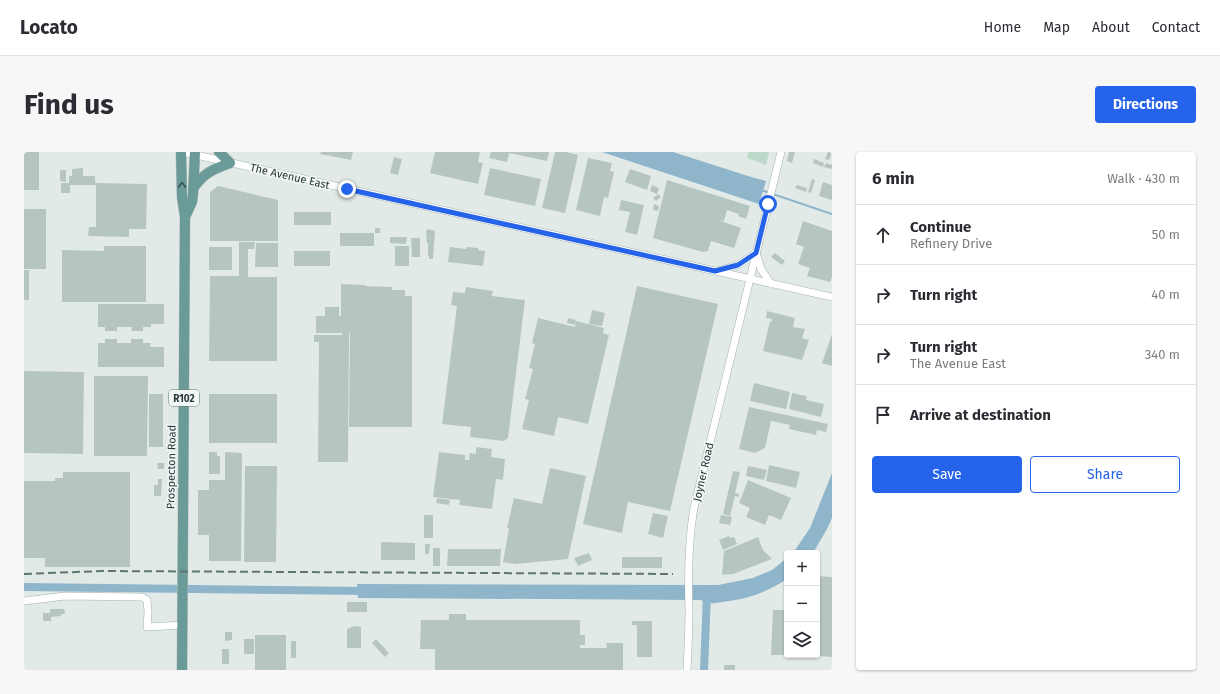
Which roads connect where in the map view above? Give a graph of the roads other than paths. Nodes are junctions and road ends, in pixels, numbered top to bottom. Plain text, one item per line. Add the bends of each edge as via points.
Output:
1 (182, 152) edge
2 (219, 152) edge
3 (781, 152) edge
4 (195, 153) edge
5 (230, 163) junction
6 (194, 187) junction
7 (185, 217) junction
8 (756, 253) junction
9 (715, 271) junction
10 (750, 279) junction
11 (771, 284) junction
12 (832, 297) edge
13 (24, 601) edge
14 (183, 625) junction
15 (182, 670) edge
16 (687, 670) edge

1 - 4 street, The Avenue East
7 -> 1 main road, R102 via 182,197
2 - 5 main road
3 - 8 street, Joyner Road
4 - 5 street, The Avenue East
4 - 6 main road, R102
5 - 6 main road via 209,171
5 - 9 street, The Avenue East
6 - 7 main road, R102 via 192,202
7 - 14 main road, Prospecton Road / R102
8 - 9 street via 738,265
8 - 10 street, Joyner Road
8 - 11 street via 760,268
9 - 10 street, The Avenue East
10 - 11 street, The Avenue East
10 - 16 street, Joyner Road via 690,530
11 - 12 street, The Avenue East
13 - 14 street via 65,596 142,597 147,600 147,627
14 - 15 main road, Prospecton Road / R102

